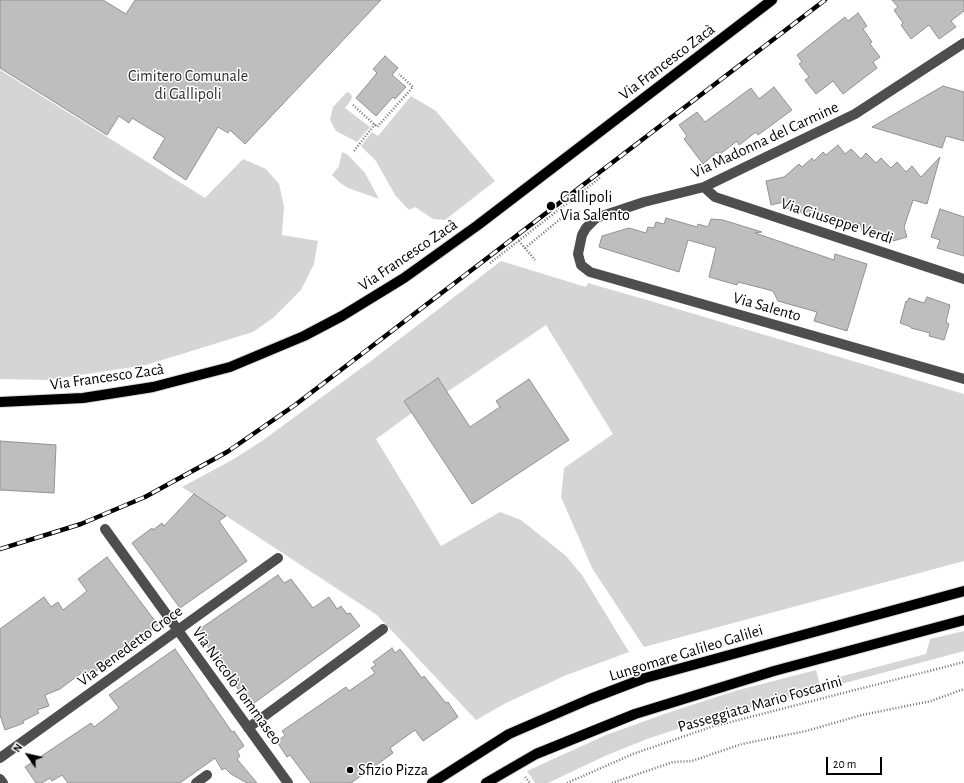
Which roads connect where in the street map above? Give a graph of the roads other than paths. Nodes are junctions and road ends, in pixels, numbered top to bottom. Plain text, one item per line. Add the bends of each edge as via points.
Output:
1 (772, 0) edge
2 (964, 43) edge
3 (704, 187) junction
4 (578, 248) joint
5 (964, 279) edge
6 (964, 379) edge
7 (0, 402) edge
8 (105, 529) dead end
9 (278, 558) dead end
10 (964, 591) edge
11 (964, 620) edge
12 (178, 630) junction
13 (383, 630) dead end
14 (248, 728) junction
15 (0, 758) edge
16 (208, 775) dead end
17 (0, 779) edge
18 (3, 783) edge
19 (196, 783) edge
20 (288, 783) edge
21 (432, 783) edge
22 (486, 783) edge

1 - 7 main road, Via Francesco Zacà via 478,225 404,278 304,336 230,367 153,387 83,398
2 - 3 street, Via Madonna del Carmine via 855,114
3 - 4 street, Via Madonna del Carmine via 644,202 596,218 586,228
3 - 5 street, Via Giuseppe Verdi via 715,198
4 - 6 street, Via Salento via 581,265 590,272
8 - 12 street, Via Niccolò Tommaseo
9 - 12 street, Via Benedetto Croce
10 - 21 main road, Lungomare Galileo Galilei via 645,678 590,698 509,734
11 - 22 main road via 774,671 635,714 536,754
12 - 14 street, Via Niccolò Tommaseo
12 - 15 street, Via Benedetto Croce
13 - 14 street
14 - 20 street, Via Niccolò Tommaseo
16 - 19 street
17 - 18 street

